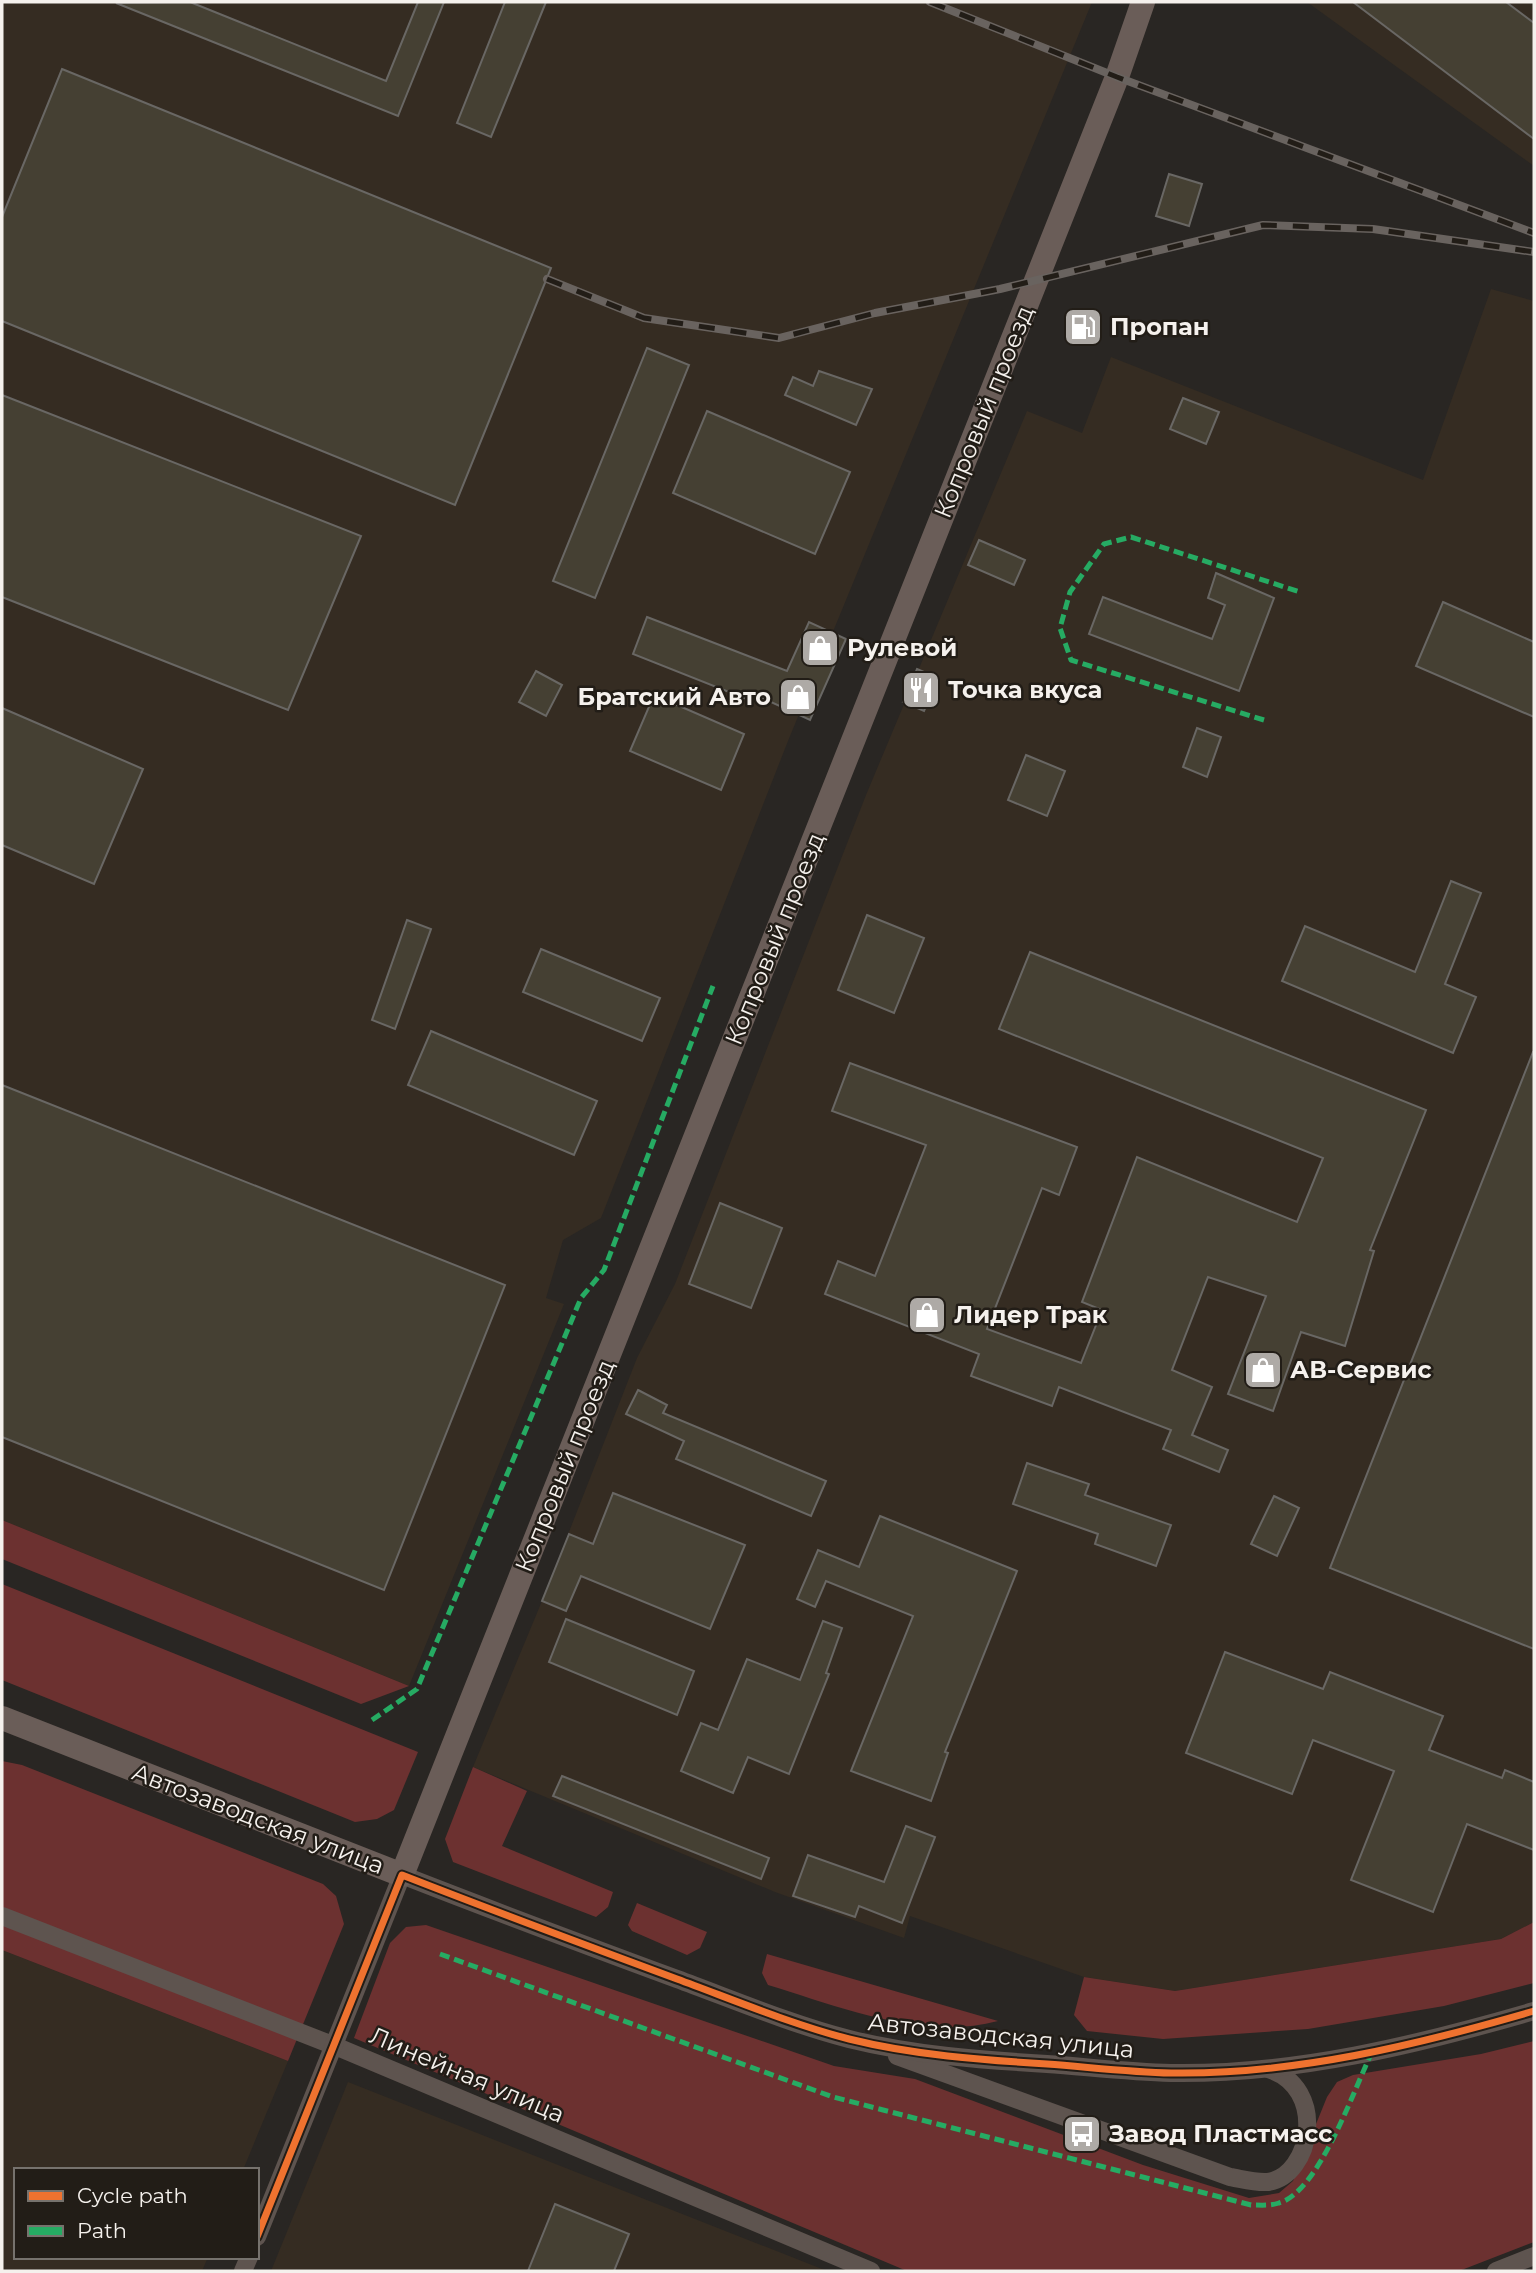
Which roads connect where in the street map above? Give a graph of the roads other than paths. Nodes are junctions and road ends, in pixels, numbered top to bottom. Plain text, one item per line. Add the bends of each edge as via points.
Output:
1 (1143, 2) edge
2 (2, 1718) edge
3 (402, 1875) junction
4 (2, 1916) edge
5 (1534, 2011) edge
6 (847, 2039) junction
7 (335, 2046) junction
8 (1266, 2068) junction
9 (259, 2232) edge
10 (1534, 2256) edge
11 (871, 2271) edge
12 (1496, 2271) edge

1 - 3 main road, Копровый проезд
2 - 3 main road, Автозаводская улица
3 - 6 street, Автозаводская улица
3 - 7 street
4 - 7 street, Линейная улица
5 - 8 street, Автозаводская улица via 1372,2052
6 - 8 street, Автозаводская улица via 1015,2062 1171,2073
6 - 8 street via 1253,2182 1271,2182 1286,2172 1299,2157 1309,2119 1297,2086 1284,2074
7 - 9 street
7 - 11 street, Линейная улица
10 - 12 street

